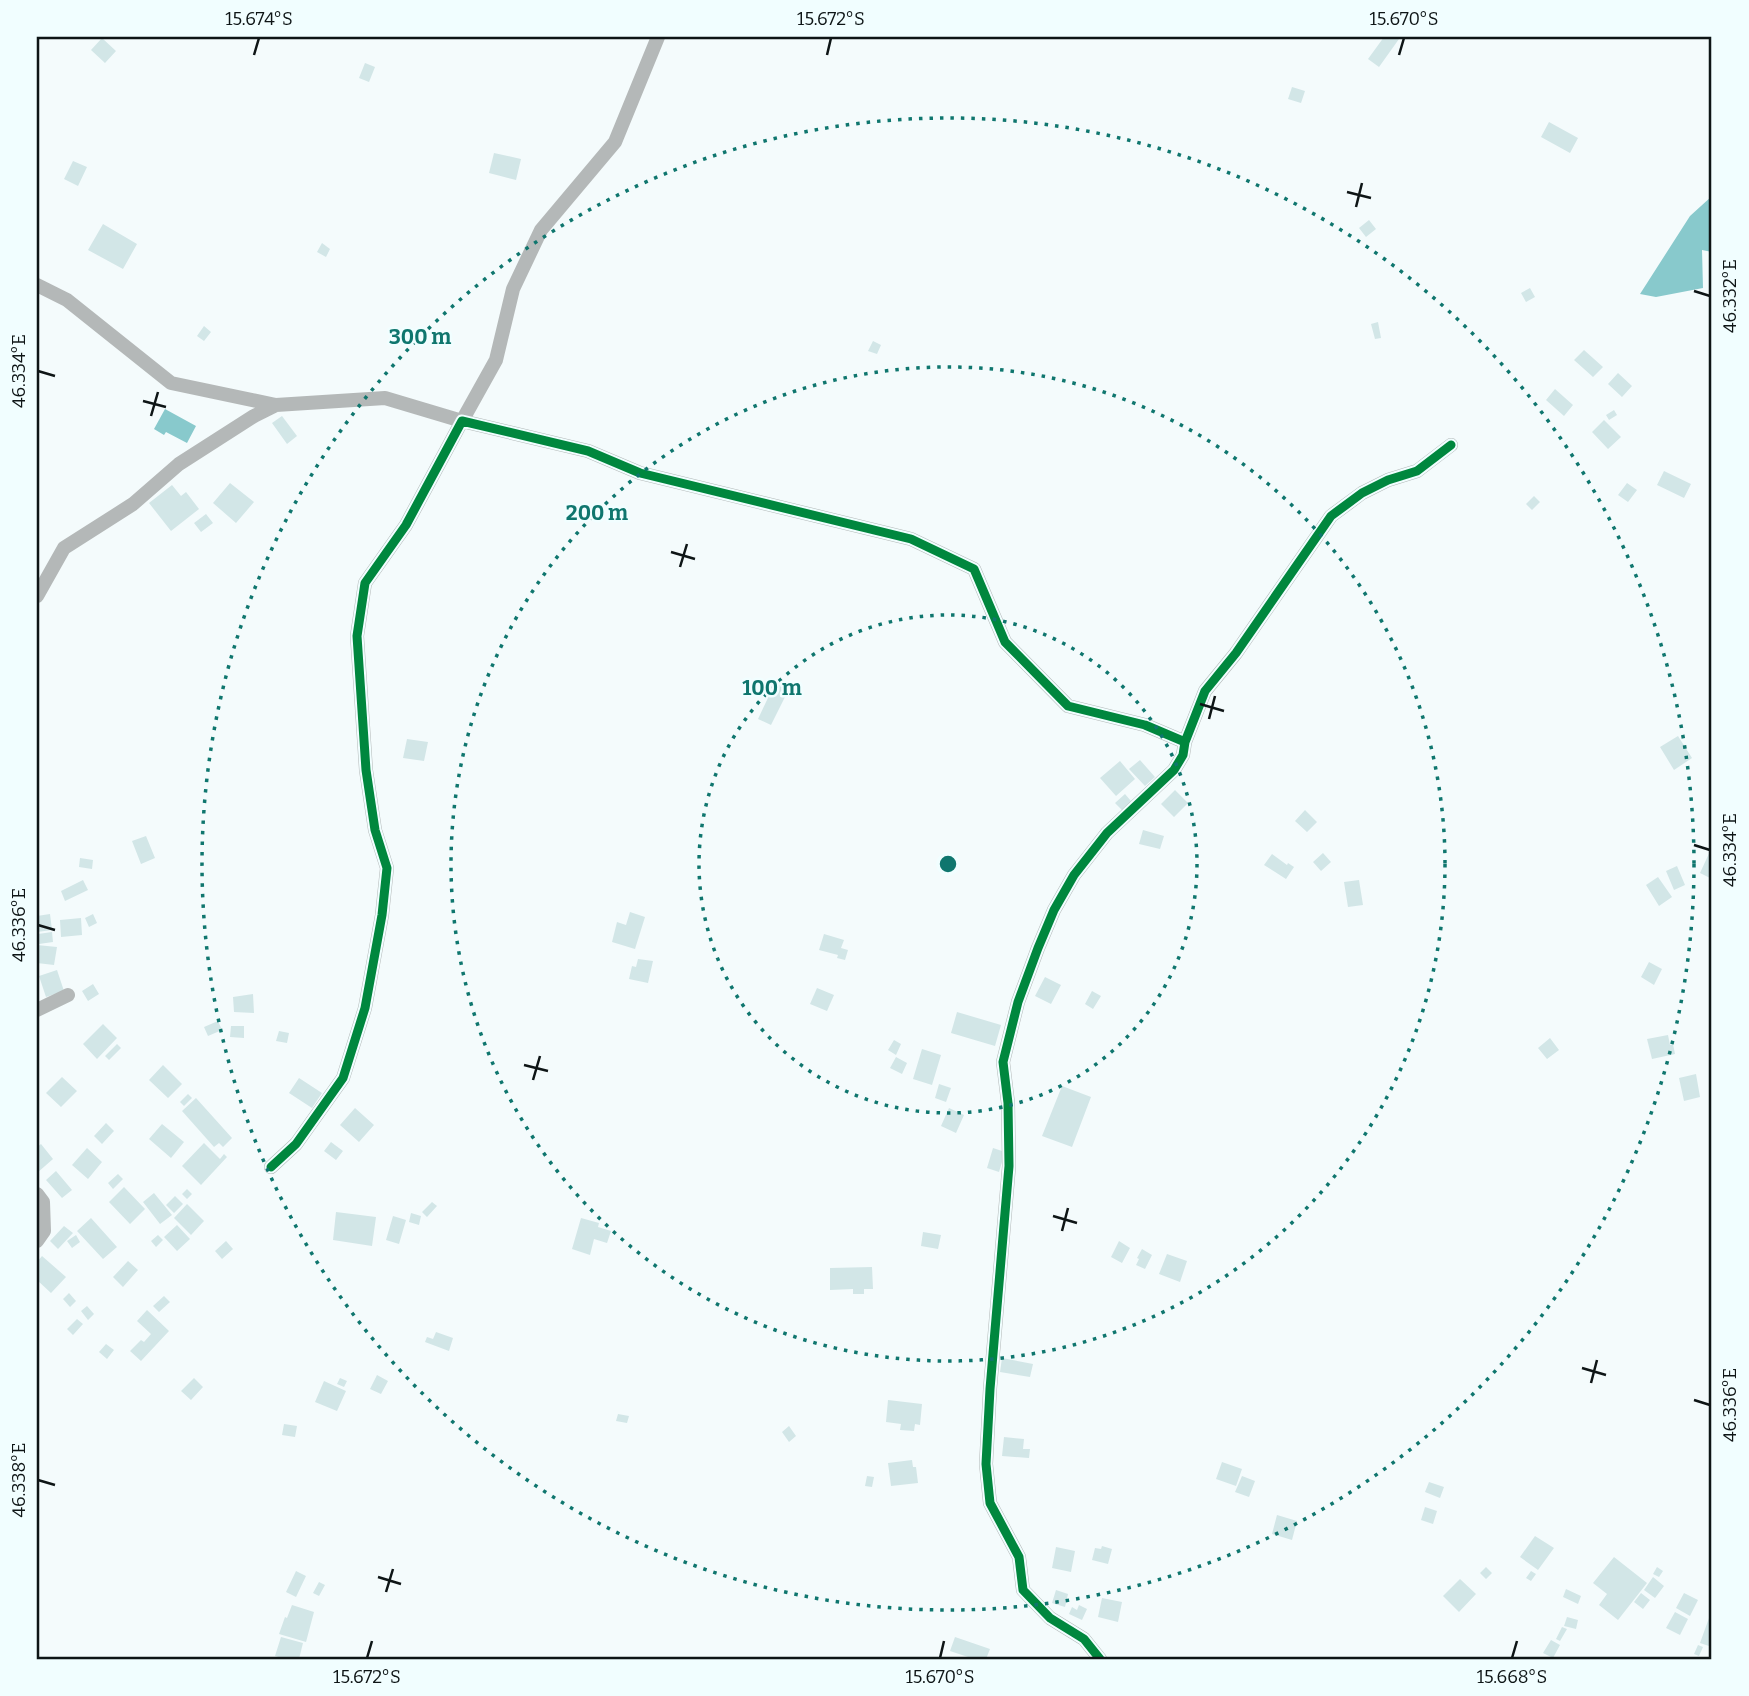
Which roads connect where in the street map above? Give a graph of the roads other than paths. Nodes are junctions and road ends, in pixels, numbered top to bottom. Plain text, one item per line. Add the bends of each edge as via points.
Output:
1 (658, 37) edge
2 (37, 285) edge
3 (276, 405) junction
4 (462, 421) junction
5 (1451, 445) dead end
6 (37, 596) edge
7 (1185, 742) junction
8 (68, 995) dead end
9 (37, 1010) edge
10 (271, 1167) dead end
11 (37, 1194) edge
12 (37, 1241) edge
13 (1100, 1659) edge

1 - 4 street via 615,142 541,230 513,289 496,359
2 - 3 street via 67,300 171,383
3 - 4 street via 385,398
3 - 6 street via 179,464 133,504 64,548
4 - 7 street via 588,452 640,473 911,539 974,569 1005,642 1068,706 1145,725
4 - 10 street via 406,526 365,583 357,636 366,770 375,830 387,868 382,915 365,1007 343,1078 296,1144
5 - 7 street via 1417,471 1362,493 1331,516 1205,691
7 - 13 street via 1174,770 1107,833 1067,887 1018,1002 1003,1062 1009,1167 987,1439 989,1503 1019,1557 1023,1590 1050,1618 1084,1639
8 - 9 street
11 - 12 street via 43,1202 44,1231

